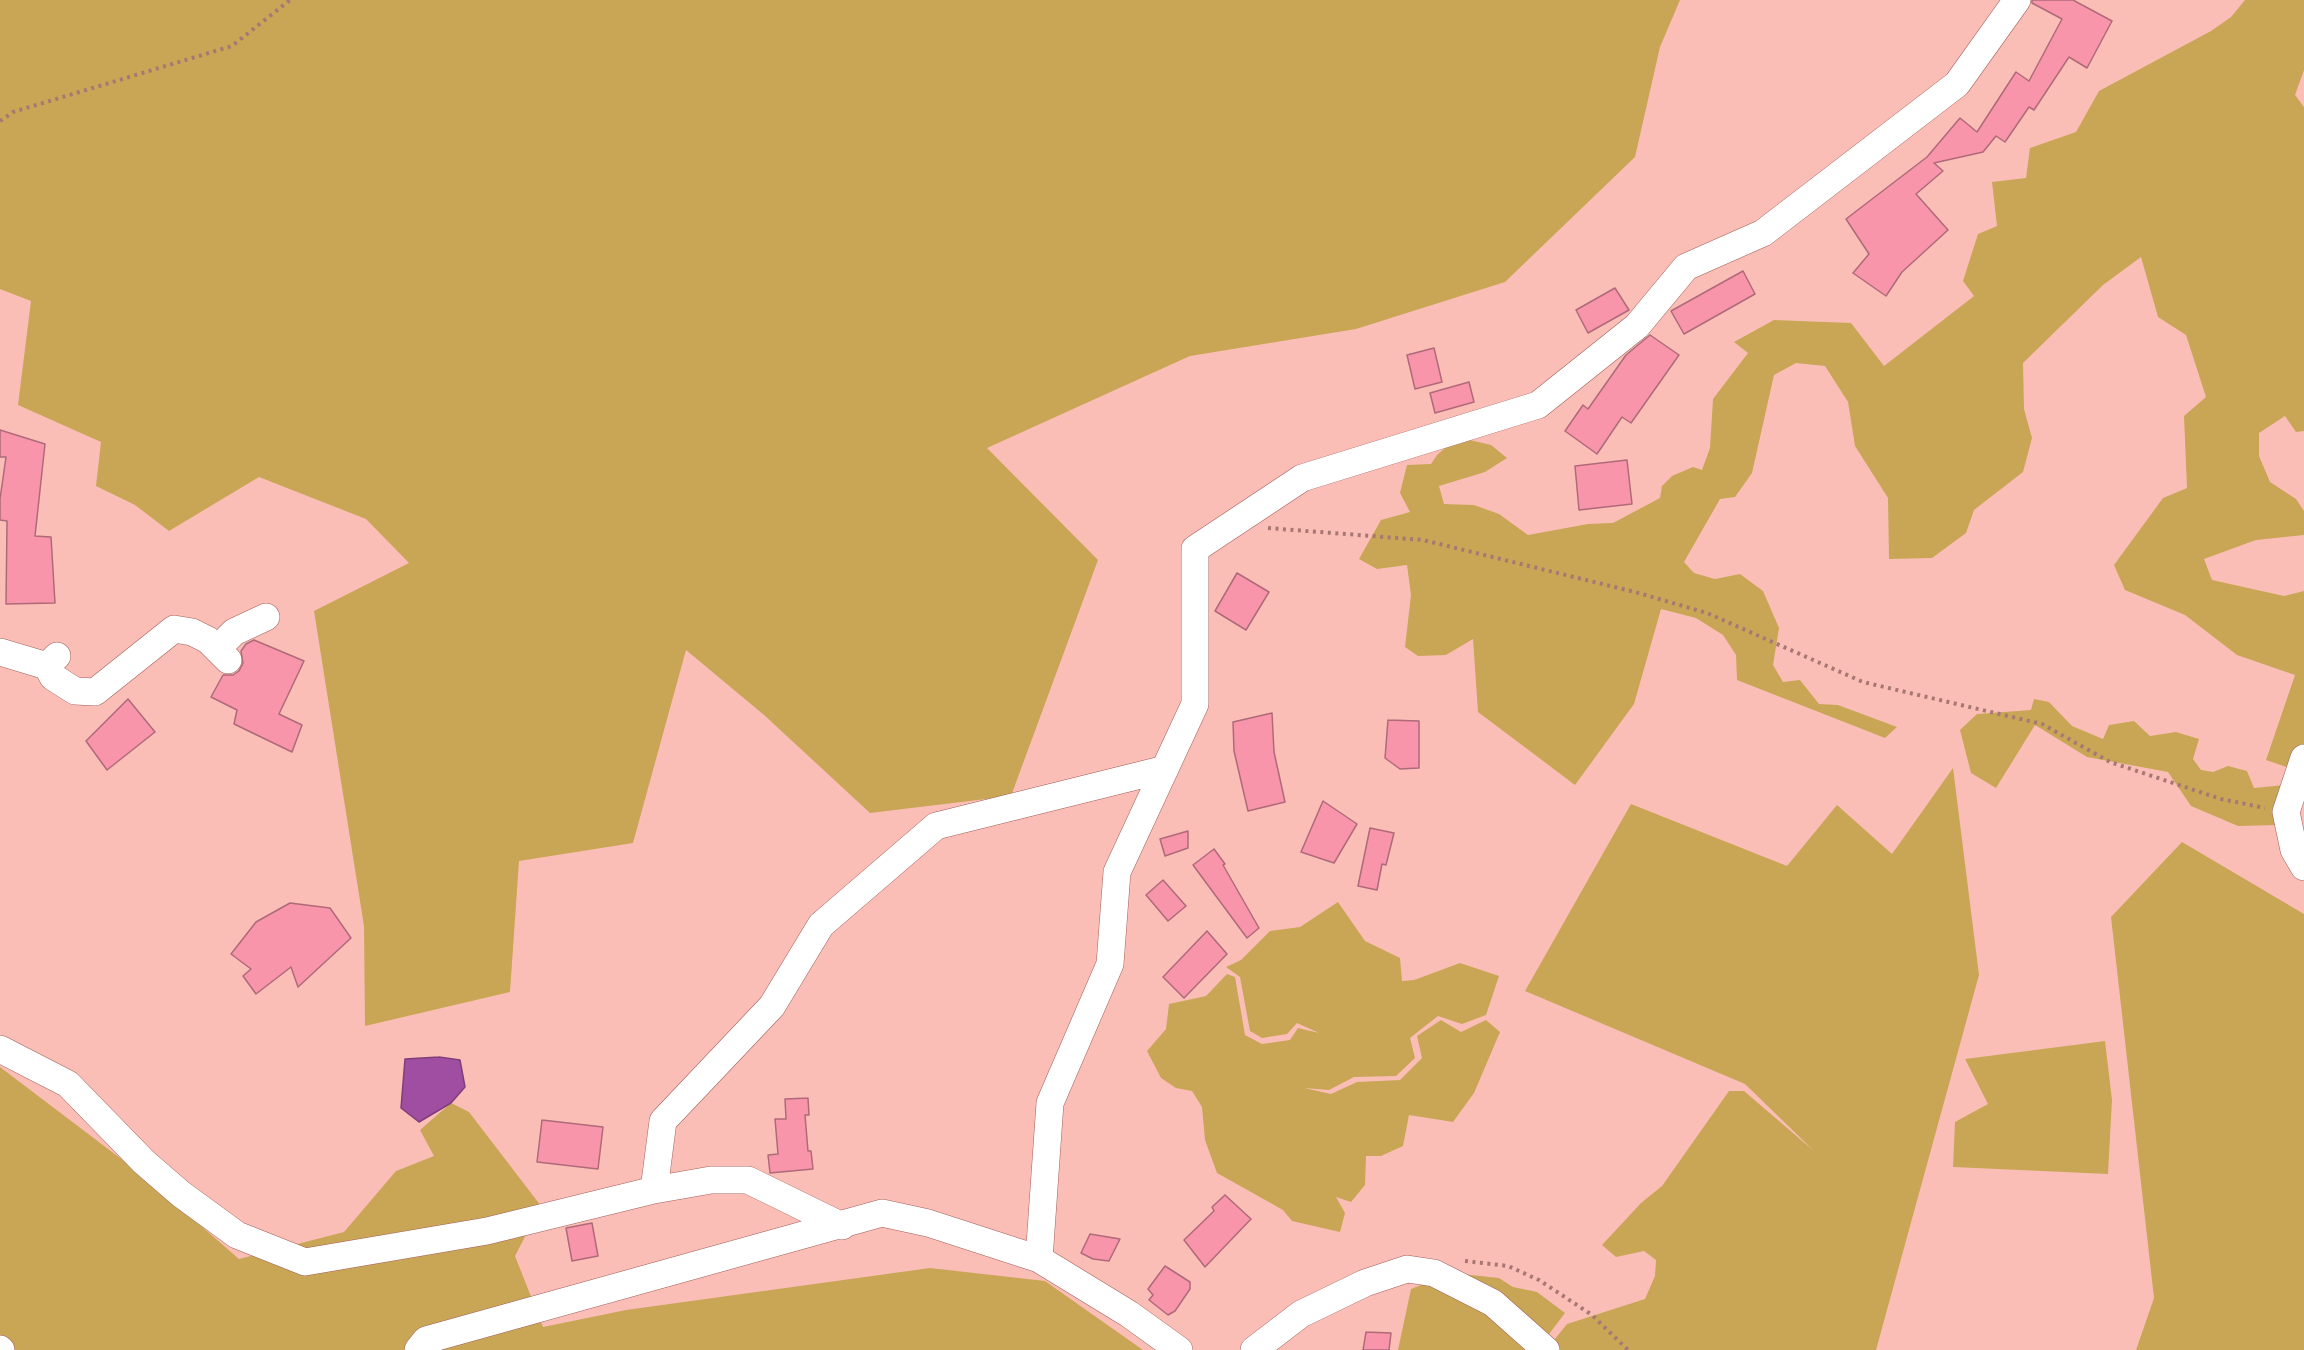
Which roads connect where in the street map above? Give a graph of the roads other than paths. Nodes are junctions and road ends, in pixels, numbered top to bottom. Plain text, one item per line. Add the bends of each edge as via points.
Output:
1 (2017, 0) edge
2 (266, 617) dead end
3 (0, 652) edge
4 (2304, 758) edge
5 (1165, 769) junction
6 (2304, 867) edge
7 (0, 1049) edge
8 (654, 1190) junction
9 (842, 1226) junction
10 (1039, 1259) junction
11 (418, 1350) edge
12 (1179, 1350) edge
13 (1254, 1350) edge
14 (1546, 1350) edge

1 - 5 street via 1957,84 1763,233 1686,267 1637,326 1538,405 1302,478 1195,549 1195,704
2 - 3 street via 234,632 223,654 208,640 174,629 95,692 75,691 53,678 52,661
4 - 6 street via 2286,812 2294,850
5 - 8 street via 936,826 821,925 772,1006 663,1121
5 - 10 street via 1117,872 1110,964 1050,1103
7 - 8 street via 68,1084 144,1162 237,1235 305,1262 487,1231
8 - 9 street via 711,1180 748,1180
9 - 10 street via 882,1213 928,1223
9 - 11 street via 426,1340
10 - 12 street
13 - 14 street via 1301,1314 1365,1283 1407,1269 1434,1273 1493,1304

